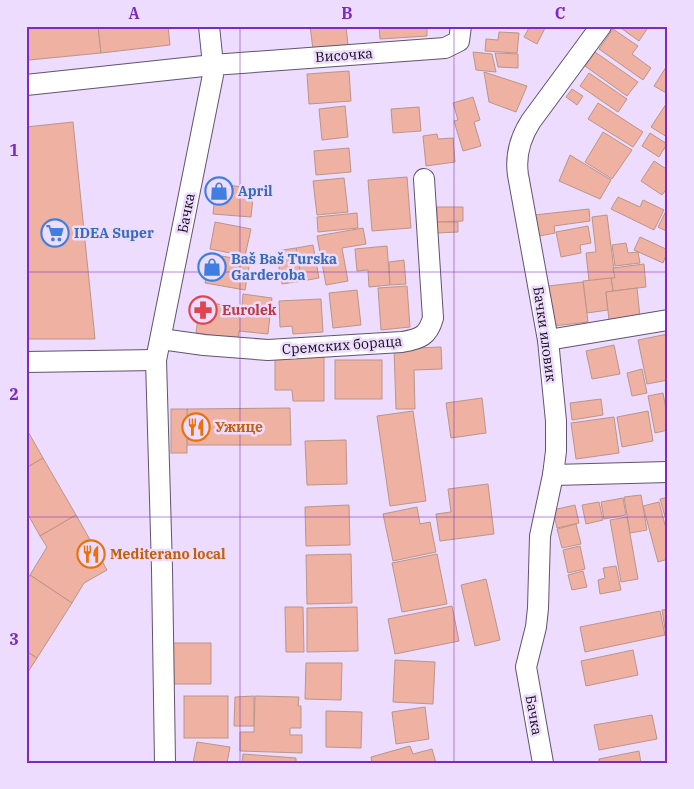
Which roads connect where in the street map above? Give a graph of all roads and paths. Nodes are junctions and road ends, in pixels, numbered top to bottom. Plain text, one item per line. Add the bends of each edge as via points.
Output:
1 (209, 26) edge
2 (461, 26) edge
3 (601, 26) edge
4 (213, 65) junction
5 (26, 85) edge
6 (424, 179) dead end
7 (668, 320) edge
8 (161, 339) junction
9 (548, 340) junction
10 (156, 360) junction
11 (26, 362) edge
12 (668, 472) edge
13 (553, 475) junction
14 (526, 667) joint
15 (165, 763) edge
16 (543, 763) edge

1 - 4 street, Бачка
2 - 4 street, Височка via 459,41 445,48
3 - 9 street, Бачки иловик via 524,131 519,144 518,175
4 - 5 street
4 - 8 street, Бачка
6 - 8 street, Сремских бораца via 433,318 426,333 420,337 402,342 268,350
7 - 9 street
8 - 10 street, Бачка
9 - 13 street, Бачки иловик via 556,421
10 - 11 street
10 - 15 street
12 - 13 street
13 - 14 street, Бачки иловик via 540,536 536,627
14 - 16 street, Бачка

